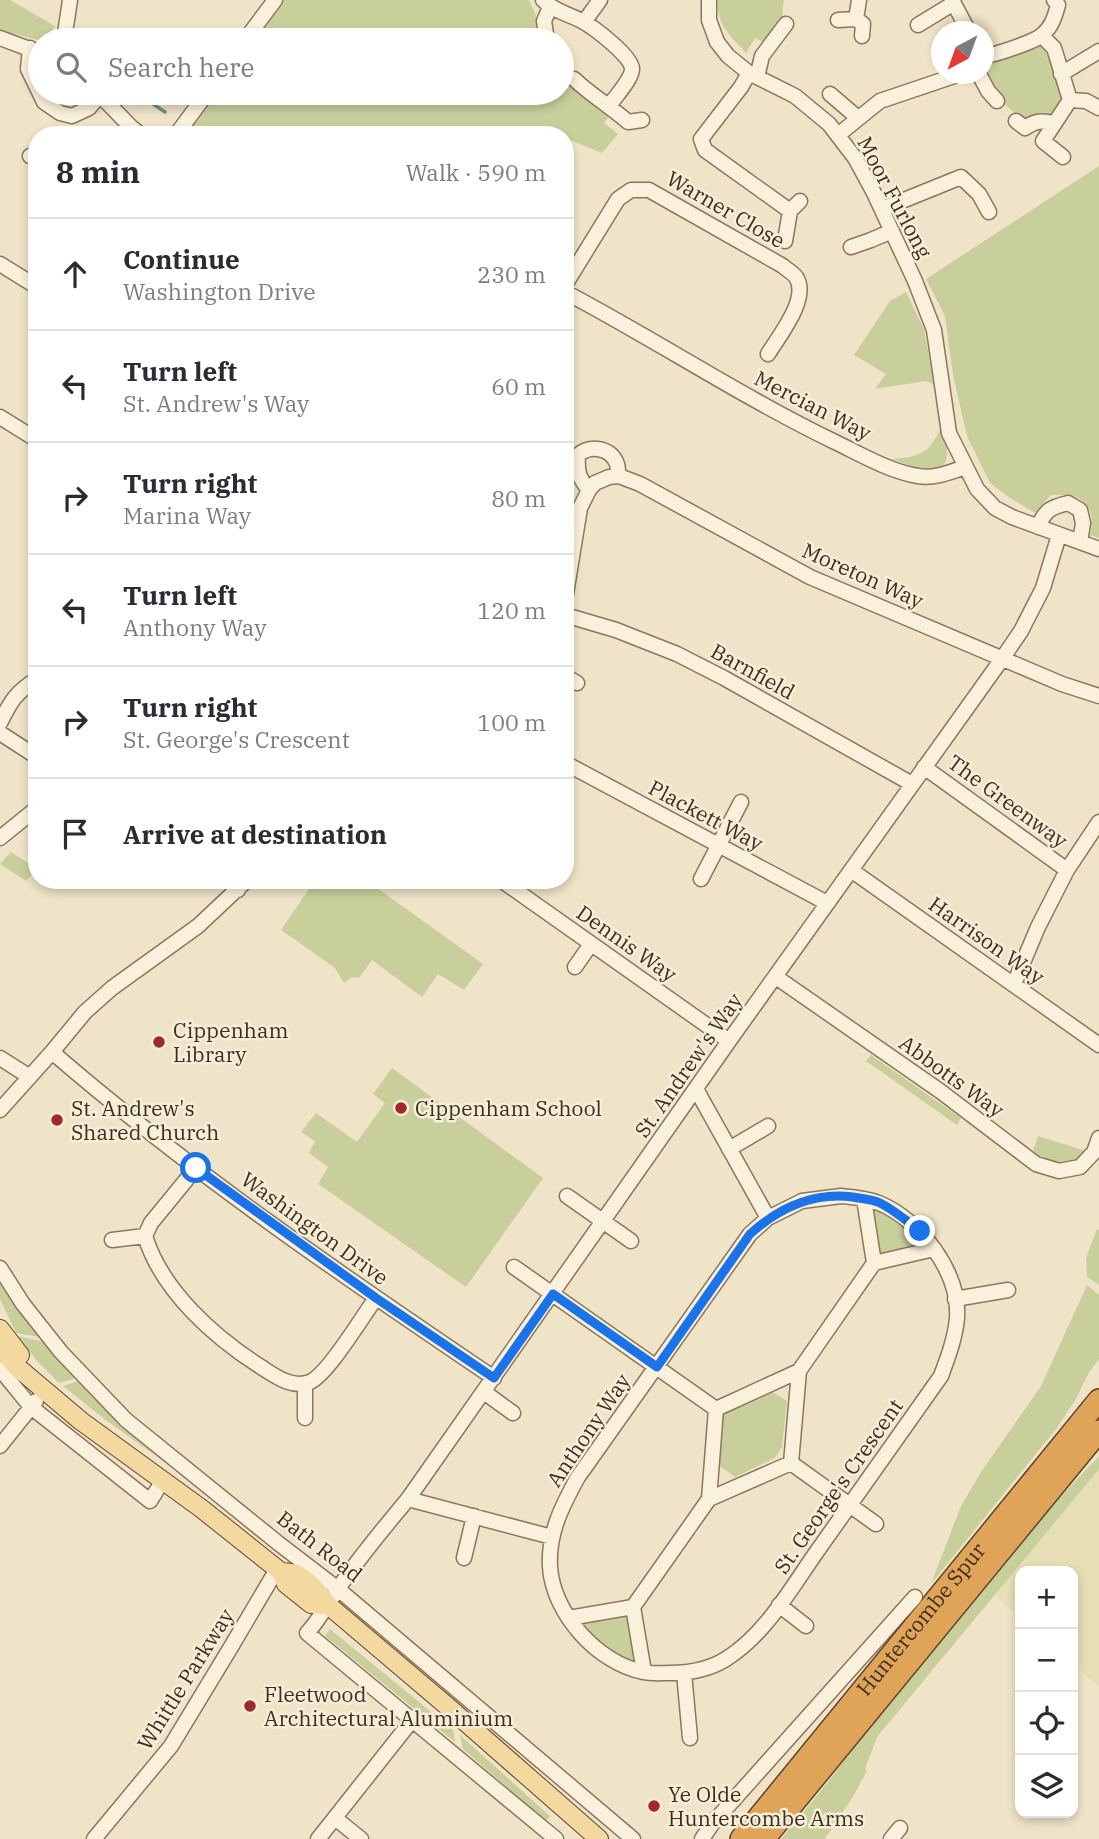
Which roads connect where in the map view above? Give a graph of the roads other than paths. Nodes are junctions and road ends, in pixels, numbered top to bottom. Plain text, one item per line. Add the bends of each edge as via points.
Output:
1 (70, 0) edge
2 (275, 0) edge
3 (600, 0) edge
4 (709, 0) edge
5 (859, 0) edge
6 (1054, 0) edge
7 (953, 1) edge
8 (547, 3) edge
9 (856, 19) junction
10 (838, 20) dead end
11 (963, 21) edge
12 (584, 22) junction
13 (786, 24) dead end
14 (918, 24) dead end
15 (66, 28) edge
16 (255, 28) edge
17 (545, 28) edge
18 (862, 36) dead end
19 (1042, 36) junction
20 (0, 38) edge
21 (28, 48) edge
22 (1099, 51) edge
23 (994, 55) edge
24 (1061, 74) junction
25 (753, 75) junction
26 (574, 79) dead end
27 (931, 84) edge
28 (984, 84) edge
29 (830, 94) dead end
30 (1070, 100) junction
31 (997, 101) dead end
32 (48, 105) edge
33 (91, 105) edge
34 (109, 105) edge
35 (198, 105) edge
36 (610, 106) junction
37 (1099, 108) edge
38 (858, 118) junction
39 (642, 120) dead end
40 (1016, 121) dead end
41 (1054, 123) junction
42 (127, 126) edge
43 (183, 126) edge
44 (838, 135) junction
45 (1063, 157) dead end
46 (882, 209) junction
47 (989, 212) dead end
48 (892, 231) junction
49 (785, 241) dead end
50 (851, 247) dead end
51 (0, 264) edge
52 (574, 270) edge
53 (28, 281) edge
54 (574, 297) edge
55 (776, 349) dead end
56 (0, 417) edge
57 (28, 434) edge
58 (965, 467) junction
59 (619, 476) junction
60 (589, 490) junction
61 (1038, 527) junction
62 (1059, 536) junction
63 (1080, 542) junction
64 (574, 545) edge
65 (1099, 549) edge
66 (574, 618) edge
67 (1002, 659) junction
68 (28, 685) edge
69 (1099, 696) edge
70 (0, 723) edge
71 (0, 733) edge
72 (28, 751) edge
73 (924, 767) junction
74 (574, 768) edge
75 (912, 785) junction
76 (741, 802) dead end
77 (28, 815) edge
78 (1099, 822) edge
79 (0, 838) edge
80 (718, 846) junction
81 (850, 870) junction
82 (1068, 870) junction
83 (701, 879) dead end
84 (232, 889) edge
85 (514, 889) edge
86 (827, 903) junction
87 (591, 944) junction
88 (575, 967) dead end
89 (776, 977) junction
90 (1014, 984) junction
91 (729, 1041) junction
92 (1099, 1045) edge
93 (52, 1052) junction
94 (0, 1058) edge
95 (30, 1077) junction
96 (696, 1089) junction
97 (0, 1110) edge
98 (768, 1126) dead end
99 (1099, 1138) edge
100 (729, 1149) junction
101 (196, 1168) junction
102 (568, 1196) dead end
103 (864, 1199) junction
104 (768, 1218) junction
105 (604, 1221) junction
106 (145, 1237) junction
107 (112, 1240) dead end
108 (631, 1241) dead end
109 (934, 1249) junction
110 (874, 1263) junction
111 (514, 1267) dead end
112 (0, 1268) edge
113 (1008, 1290) dead end
114 (553, 1294) junction
115 (376, 1298) junction
116 (955, 1299) junction
117 (0, 1329) edge
118 (0, 1348) edge
119 (657, 1367) junction
120 (0, 1369) edge
121 (799, 1371) junction
122 (494, 1378) junction
123 (305, 1384) junction
124 (43, 1387) junction
125 (484, 1392) junction
126 (1099, 1400) edge
127 (31, 1407) junction
128 (716, 1409) junction
129 (513, 1413) dead end
130 (306, 1418) dead end
131 (1099, 1431) edge
132 (0, 1446) edge
133 (790, 1463) junction
134 (162, 1482) junction
135 (408, 1499) junction
136 (709, 1499) junction
137 (850, 1505) junction
138 (474, 1516) junction
139 (876, 1524) dead end
140 (552, 1537) junction
141 (464, 1558) dead end
142 (279, 1570) junction
143 (338, 1589) junction
144 (915, 1597) dead end
145 (328, 1605) junction
146 (779, 1605) junction
147 (633, 1607) junction
148 (569, 1618) junction
149 (806, 1626) dead end
150 (644, 1672) junction
151 (684, 1673) junction
152 (412, 1719) junction
153 (690, 1738) dead end
154 (335, 1818) junction
155 (611, 1819) junction
156 (598, 1838) edge
157 (94, 1839) edge
158 (318, 1839) edge
159 (362, 1839) edge
160 (556, 1839) edge
161 (633, 1839) edge
162 (702, 1839) edge
163 (741, 1839) edge
164 (764, 1839) edge

1 - 15 street
2 - 16 street
3 - 12 street
4 - 25 street, Moor Furlong via 709,20 717,42
5 - 9 street
6 - 19 street via 1058,5 1053,21
7 - 11 street
7 - 14 street
8 - 12 street
8 - 17 street
9 - 10 street
9 - 18 street via 863,24
12 - 36 street via 630,62 629,78
13 - 25 street
19 - 23 street
19 - 24 street via 1054,48
20 - 21 street
22 - 24 street
24 - 30 street
25 - 44 street, Moor Furlong via 795,96
25 - 49 street via 702,139 705,150 795,206
26 - 36 street
27 - 38 street via 880,101
28 - 31 street
29 - 38 street
30 - 37 street
30 - 41 street
32 - 33 street via 72,116
34 - 42 street
35 - 43 street
36 - 39 street via 628,122
38 - 44 street
40 - 41 street via 1025,128 1043,120
41 - 45 street via 1043,141
44 - 46 street, Moor Furlong
46 - 47 street via 961,177
46 - 48 street, Moor Furlong
48 - 50 street
48 - 58 street, Moor Furlong via 934,330 949,433
51 - 53 street
52 - 55 street, Warner Close via 618,199 631,190 649,190 797,277 800,294
54 - 58 street, Mercian Way via 800,425 885,466 919,477
56 - 57 street
58 - 61 street via 995,508
59 - 60 street via 595,483
59 - 60 street via 617,461 606,451 583,450 577,470
59 - 67 street, Moreton Way via 810,578
60 - 64 street via 580,508
61 - 62 street
61 - 63 street via 1053,506 1068,503 1080,510
62 - 63 street
62 - 67 street, St. Andrew's Way via 1043,588
63 - 65 street
66 - 75 street, Barnfield via 677,654
67 - 69 street, Moreton Way
67 - 73 street, St. Andrew's Way
68 - 70 street via 13,698
71 - 72 street
73 - 75 street, St. Andrew's Way
73 - 82 street, The Greenway
74 - 80 street, Plackett Way
75 - 81 street, St. Andrew's Way
76 - 80 street
77 - 79 street
78 - 82 street, The Greenway
80 - 83 street
80 - 86 street, Plackett Way
81 - 86 street, St. Andrew's Way
81 - 90 street, Harrison Way
82 - 90 street, The Greenway
84 - 93 street via 198,926 85,1012
85 - 87 street, Dennis Way
86 - 89 street, St. Andrew's Way
87 - 88 street
87 - 91 street, Dennis Way
89 - 91 street, St. Andrew's Way
89 - 99 street, Abbotts Way via 1036,1164 1059,1171 1080,1167
90 - 92 street, Harrison Way
91 - 96 street, St. Andrew's Way
93 - 95 street
93 - 101 street, Washington Drive
94 - 95 street
95 - 97 street
96 - 100 street
96 - 105 street, St. Andrew's Way
98 - 100 street
100 - 104 street
101 - 106 street
101 - 115 street, Washington Drive
102 - 105 street
103 - 104 street, St. George's Crescent via 841,1196 802,1201
103 - 109 street, St. George's Crescent via 900,1215
103 - 110 street
104 - 119 street, Anthony Way via 750,1234
105 - 108 street
105 - 114 street, St. Andrew's Way
106 - 107 street
106 - 123 street via 150,1253 178,1295 208,1328 275,1376 294,1385
109 - 110 street
109 - 116 street, St. George's Crescent
110 - 121 street
111 - 114 street
112 - 143 street, Bath Road via 61,1352 126,1420
113 - 116 street
114 - 119 street
114 - 122 street, St. Andrew's Way
115 - 122 street, Washington Drive
115 - 123 street via 326,1370
116 - 137 street, St. George's Crescent via 954,1342 941,1376
117 - 124 main road, Bath Road
118 - 124 main road, Bath Road
119 - 128 street
119 - 140 street, Anthony Way via 578,1478 561,1507
120 - 127 street
121 - 128 street
121 - 133 street
122 - 125 street, St. Andrew's Way
123 - 130 street
124 - 127 street
124 - 134 main road, Bath Road
125 - 129 street
125 - 135 street, St. Andrew's Way
126 - 163 highway, Huntercombe Spur
127 - 132 street
127 - 134 street via 150,1501
128 - 136 street
131 - 164 highway, Huntercombe Spur
133 - 136 street
133 - 137 street
134 - 142 main road, Bath Road
135 - 138 street
135 - 143 street, St. Andrew's Way
136 - 147 street
137 - 139 street
137 - 146 street, St. George's Crescent
138 - 140 street
138 - 141 street
140 - 148 street, St. George's Crescent via 550,1569
142 - 145 main road, Bath Road via 297,1573
142 - 157 street, Whittle Parkway via 171,1746
143 - 145 street, St. Andrew's Way
143 - 155 street, Bath Road
144 - 162 street
145 - 152 street, St. Andrew's Way via 307,1633
145 - 156 main road, Bath Road
146 - 149 street
146 - 151 street, St. George's Crescent via 745,1646 723,1661
147 - 148 street
147 - 150 street
148 - 150 street, St. George's Crescent via 594,1648
150 - 151 street, St. George's Crescent
151 - 153 street
152 - 154 street
152 - 160 street
154 - 158 street
154 - 159 street
155 - 156 street
155 - 161 street, Bath Road

